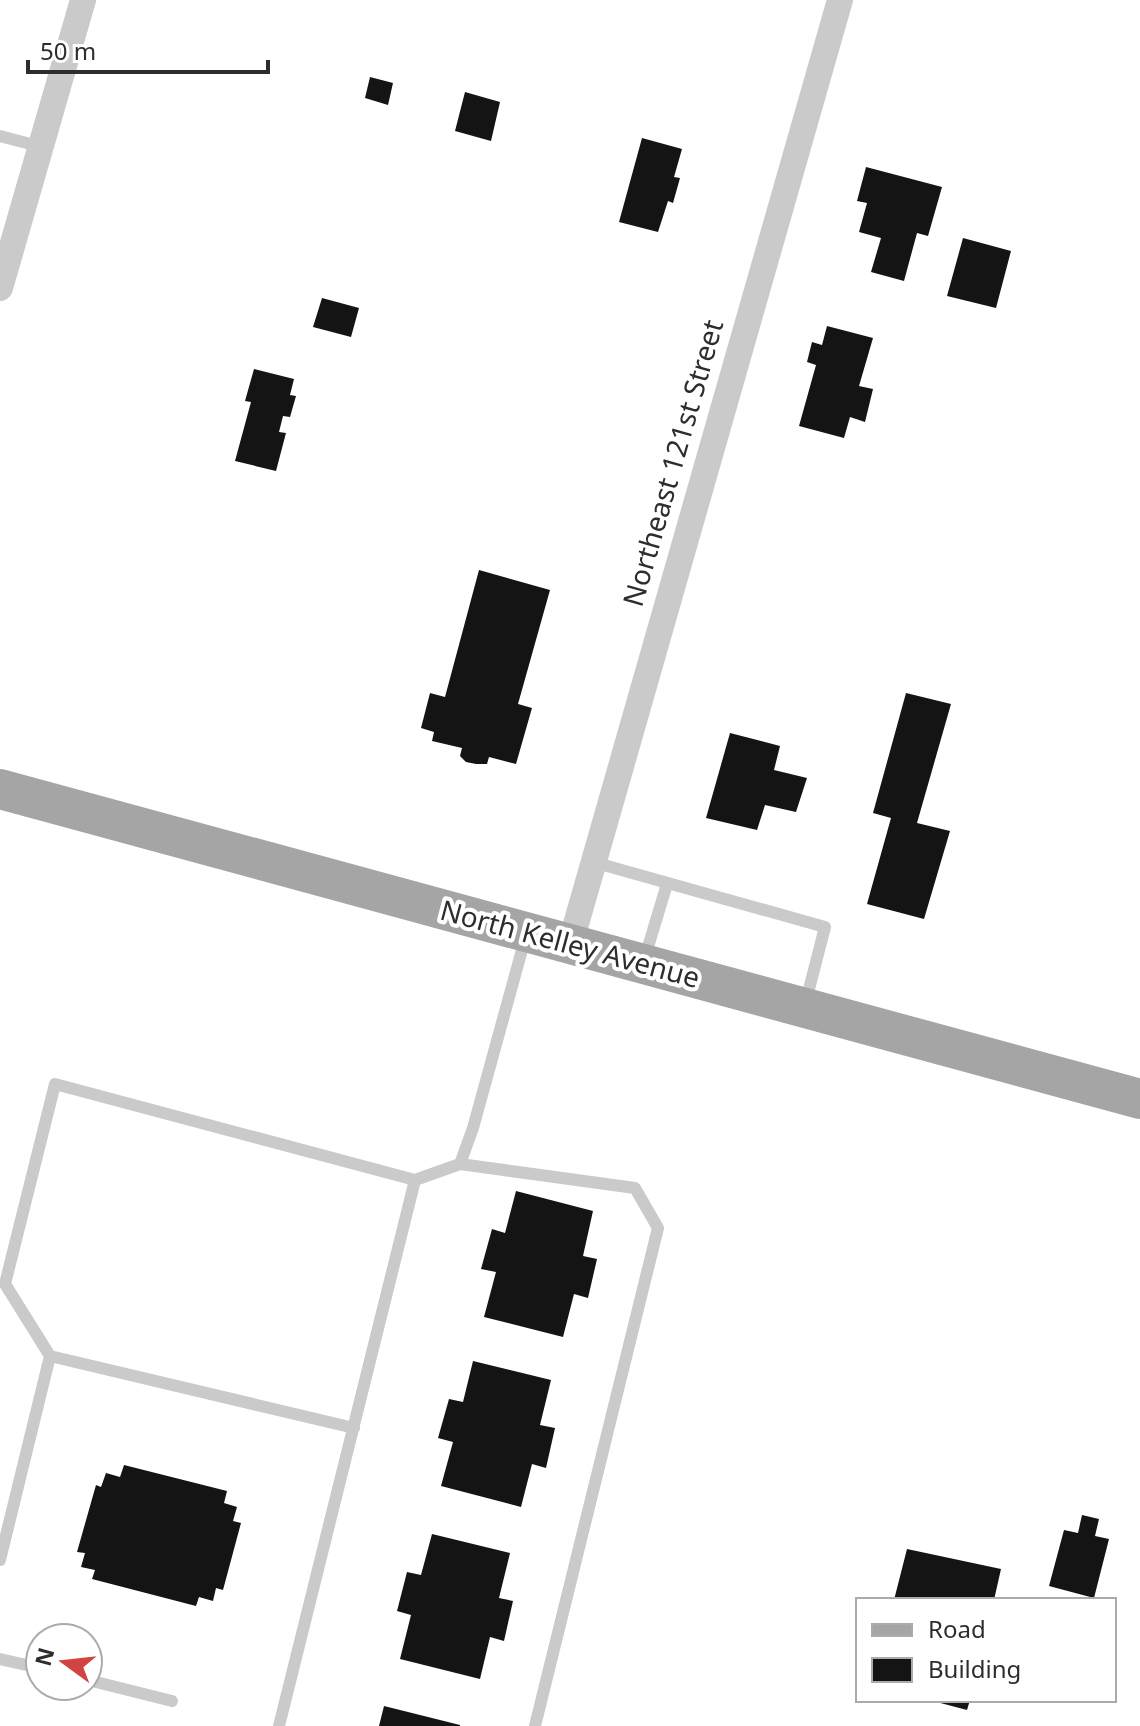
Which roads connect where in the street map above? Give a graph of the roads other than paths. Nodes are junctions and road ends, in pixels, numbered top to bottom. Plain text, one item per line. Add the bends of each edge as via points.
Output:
1 (83, 0) edge
2 (840, 0) edge
3 (0, 136) edge
4 (42, 147) junction
5 (0, 288) edge
6 (0, 789) edge
7 (592, 862) junction
8 (667, 884) junction
9 (527, 931) junction
10 (570, 945) junction
11 (643, 964) junction
12 (804, 1008) junction
13 (1140, 1099) edge
14 (460, 1164) junction
15 (415, 1180) junction
16 (50, 1356) junction
17 (354, 1428) junction
18 (0, 1560) edge
19 (0, 1659) edge
20 (24, 1664) edge
21 (104, 1684) edge
22 (172, 1701) dead end
23 (279, 1726) edge
24 (535, 1726) edge

1 - 4 street
2 - 7 street, Northeast 121st Street
3 - 4 lane
4 - 5 street
6 - 9 main road, North Kelley Avenue
7 - 8 lane
7 - 10 street, Northeast 121st Street
8 - 11 lane
8 - 12 lane via 825,927
9 - 10 main road, North Kelley Avenue
9 - 14 lane
10 - 11 main road, North Kelley Avenue
11 - 12 main road, North Kelley Avenue
12 - 13 main road, North Kelley Avenue
14 - 15 lane
14 - 24 lane via 635,1188 658,1228
15 - 16 lane via 55,1084 5,1284
15 - 17 lane
16 - 17 lane
16 - 18 lane
17 - 23 lane
19 - 20 lane
21 - 22 lane

